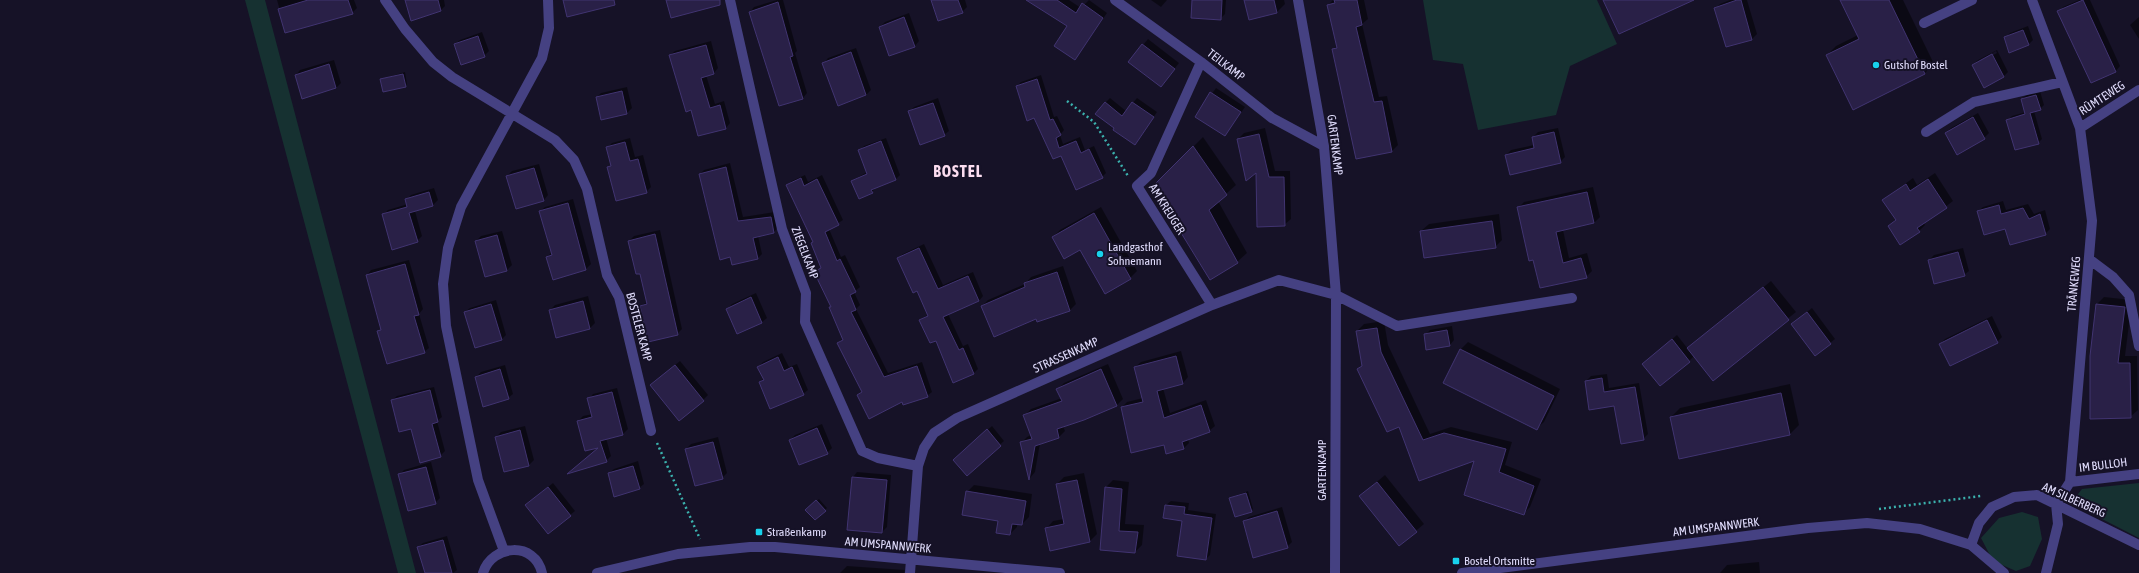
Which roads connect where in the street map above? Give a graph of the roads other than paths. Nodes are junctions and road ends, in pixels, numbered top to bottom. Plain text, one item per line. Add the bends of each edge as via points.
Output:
1 (385, 0) edge
2 (548, 0) edge
3 (730, 0) edge
4 (1115, 0) edge
5 (1298, 0) edge
6 (1972, 0) edge
7 (2032, 0) edge
8 (1924, 23) dead end
9 (1201, 62) junction
10 (2062, 82) junction
11 (2139, 90) edge
12 (511, 114) junction
13 (2080, 128) junction
14 (1926, 132) dead end
15 (1324, 146) junction
16 (2089, 259) junction
17 (1336, 295) junction
18 (1572, 298) dead end
19 (1212, 305) junction
20 (2139, 346) edge
21 (652, 431) road end
22 (918, 466) junction
23 (2139, 474) edge
24 (2070, 482) junction
25 (2056, 504) junction
26 (1971, 545) junction
27 (2139, 545) edge
28 (504, 551) junction
29 (911, 560) junction
30 (483, 573) edge
31 (542, 573) edge
32 (597, 573) edge
33 (910, 573) edge
34 (1060, 573) edge
35 (1335, 573) edge
36 (1462, 573) edge
37 (2004, 573) edge
38 (2046, 573) edge

1 - 12 street, BOSTELER KAMP via 433,62
2 - 12 street via 549,28 542,58
3 - 22 street, ZIEGELKAMP via 782,229 806,293 805,322 862,451 878,458
4 - 9 street, TEILKAMP
5 - 15 street, GARTENKAMP
6 - 8 street
7 - 10 street, TRÄNKEWEG
9 - 15 street, TEILKAMP via 1272,118
9 - 19 street, AM KREUGER via 1152,172 1138,186
10 - 13 street, TRÄNKEWEG
10 - 14 street via 1974,102
11 - 13 street, RÜMTEWEG
12 - 21 street, BOSTELER KAMP via 555,140 574,160 581,175 607,275 619,297
12 - 28 street via 461,207 448,248 443,284 446,326 477,473
13 - 16 street, TRÄNKEWEG via 2092,221
15 - 17 street, GARTENKAMP
16 - 20 street via 2113,277 2129,295
16 - 24 street, TRÄNKEWEG
17 - 18 street via 1397,326
17 - 19 street, STRASSENKAMP via 1279,280
17 - 35 street, GARTENKAMP
19 - 22 street, STRASSENKAMP via 945,425 934,433 924,448
22 - 29 street, STRASSENKAMP
23 - 24 street, IM BULLOH
24 - 25 street, TRÄNKEWEG
25 - 26 street, AM SILBERBERG via 2037,495 2014,497 1992,507 1979,523
25 - 27 street, AM SILBERBERG
25 - 38 street via 2058,524
26 - 36 street, AM UMSPANNWERK via 1920,529 1867,523 1801,529
26 - 37 street
28 - 30 street via 488,562
28 - 31 street via 513,549 530,555
29 - 32 street, AM UMSPANNWERK via 775,547 750,547 705,550 655,558
29 - 33 street, STRASSENKAMP
29 - 34 street, AM UMSPANNWERK

